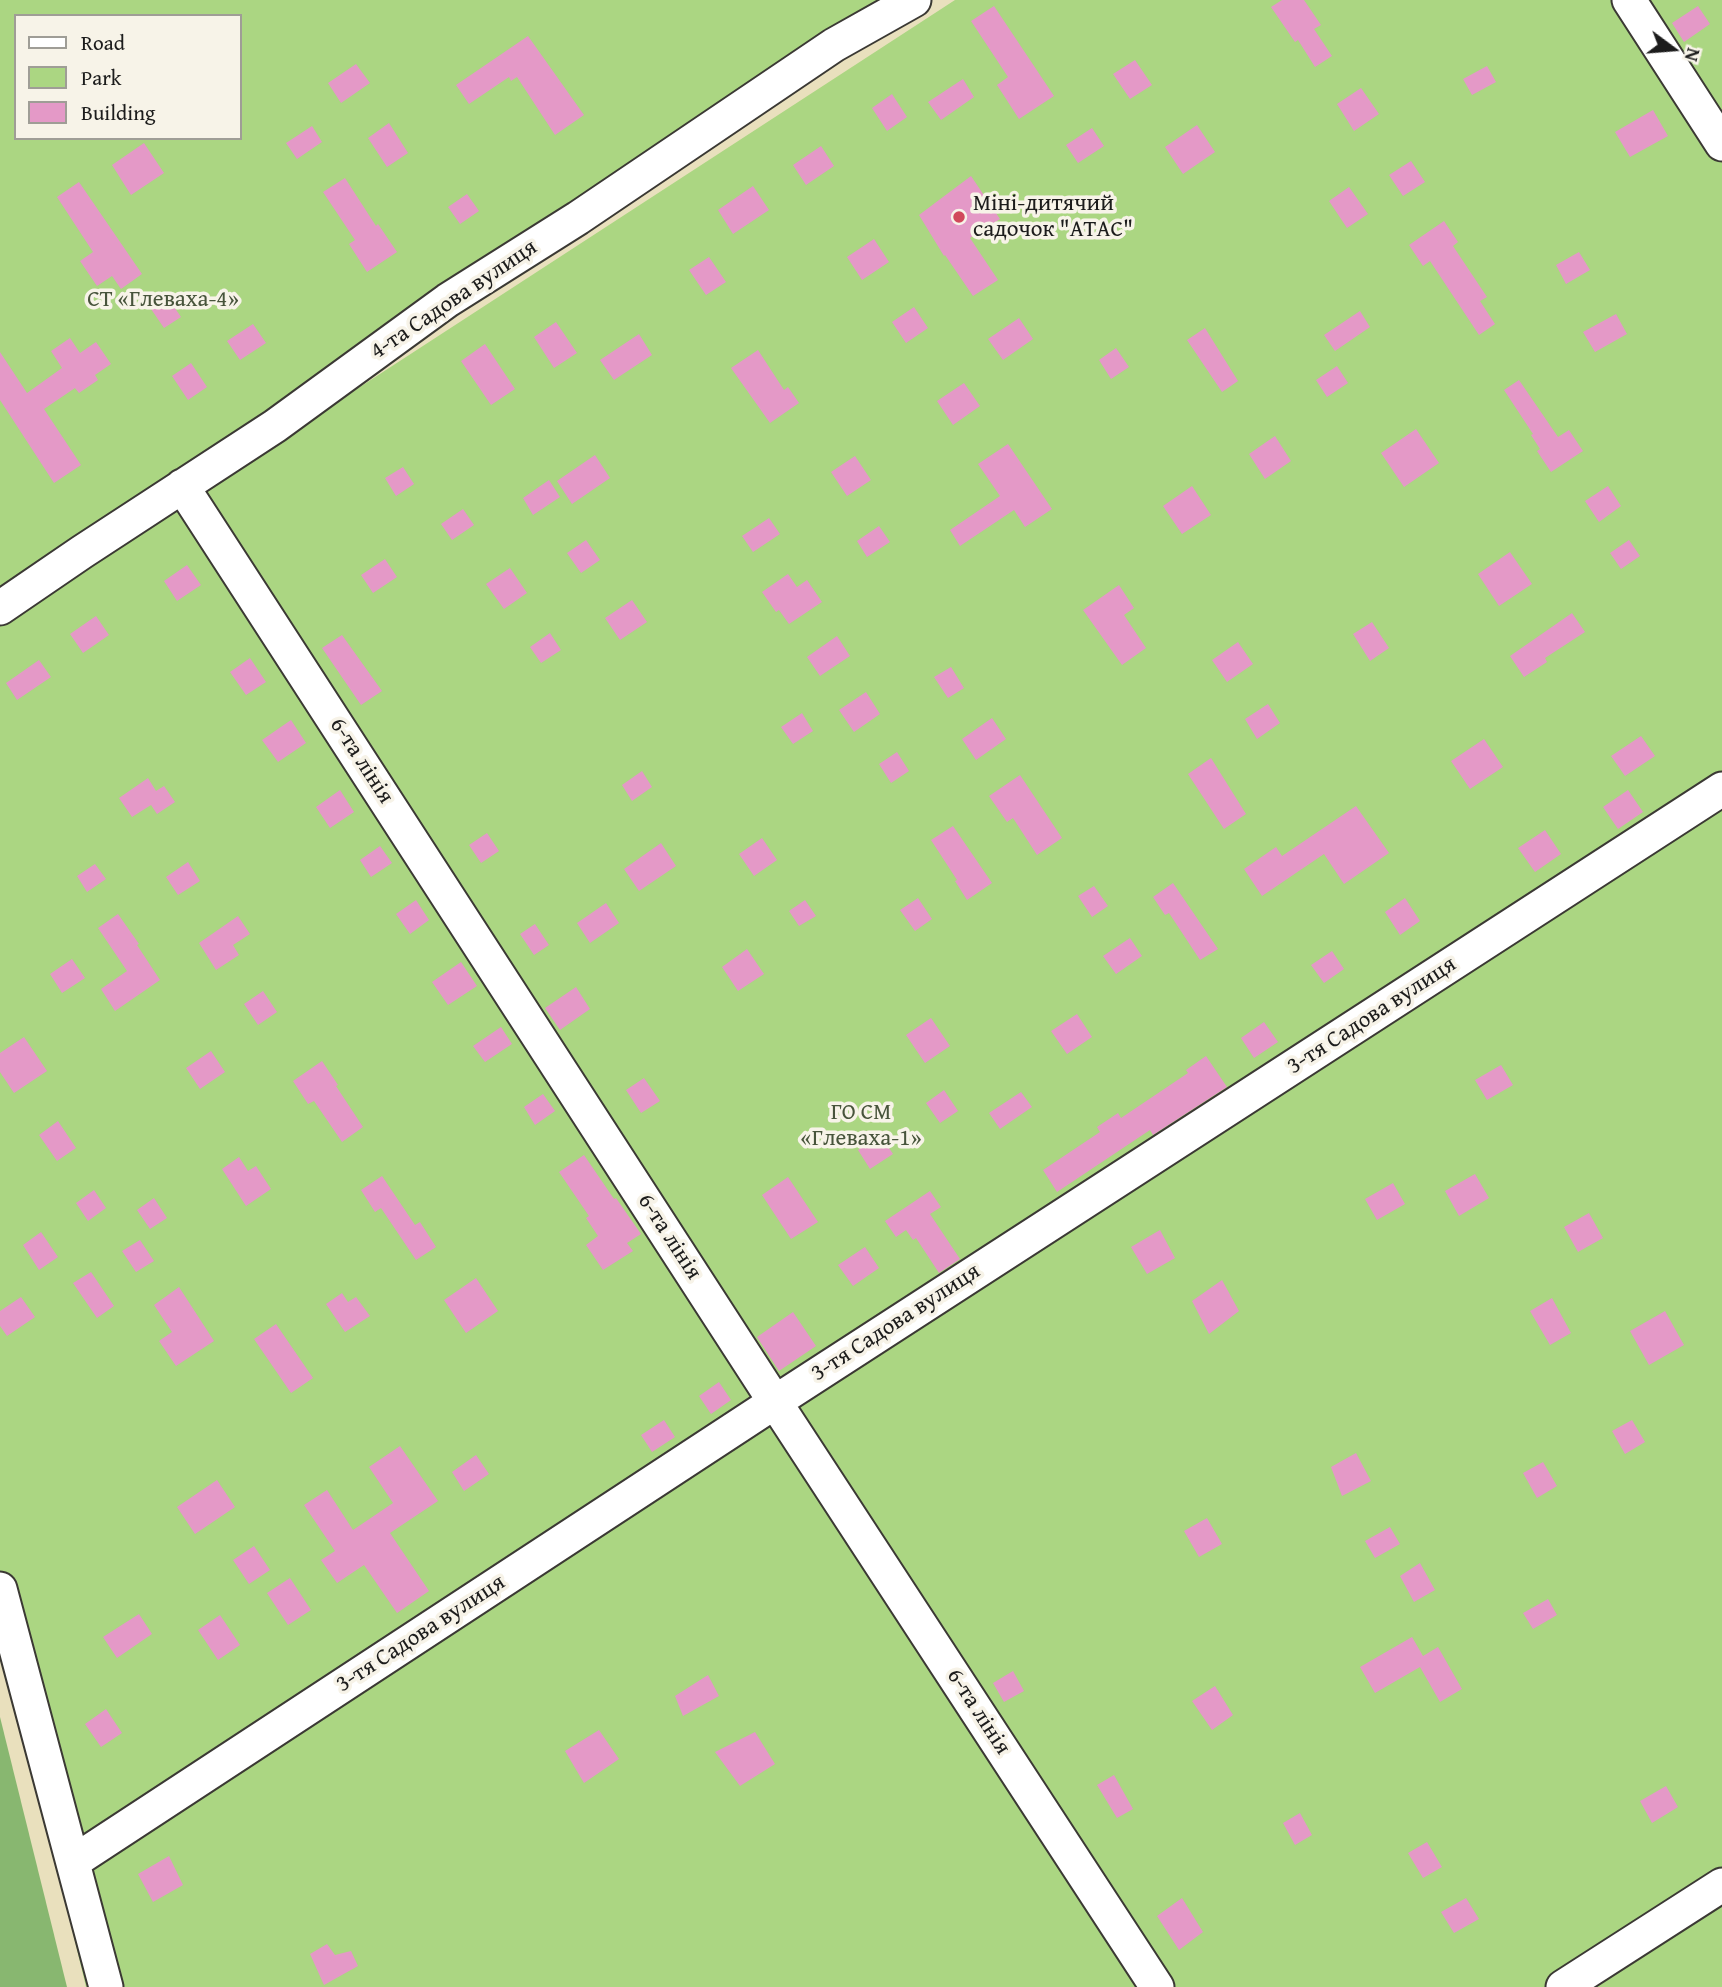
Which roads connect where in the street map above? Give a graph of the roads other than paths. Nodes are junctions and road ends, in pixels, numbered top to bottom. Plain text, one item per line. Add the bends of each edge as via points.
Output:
1 (914, 0) edge
2 (1629, 0) edge
3 (1722, 144) edge
4 (183, 486) junction
5 (0, 608) edge
6 (1722, 789) edge
7 (775, 1402) junction
8 (0, 1589) edge
9 (73, 1862) junction
10 (1722, 1885) edge
11 (106, 1987) edge
12 (1157, 1987) edge
13 (1563, 1987) edge

1 - 4 street, 4-та Садова вулиця via 834,45 448,300 275,426
2 - 3 street
4 - 5 street, 4-та Садова вулиця
4 - 7 street, 6-та лінія
6 - 7 street, 3-тя Садова вулиця
7 - 9 street, 3-тя Садова вулиця
7 - 12 street, 6-та лінія
8 - 9 street
9 - 11 street
10 - 13 street

